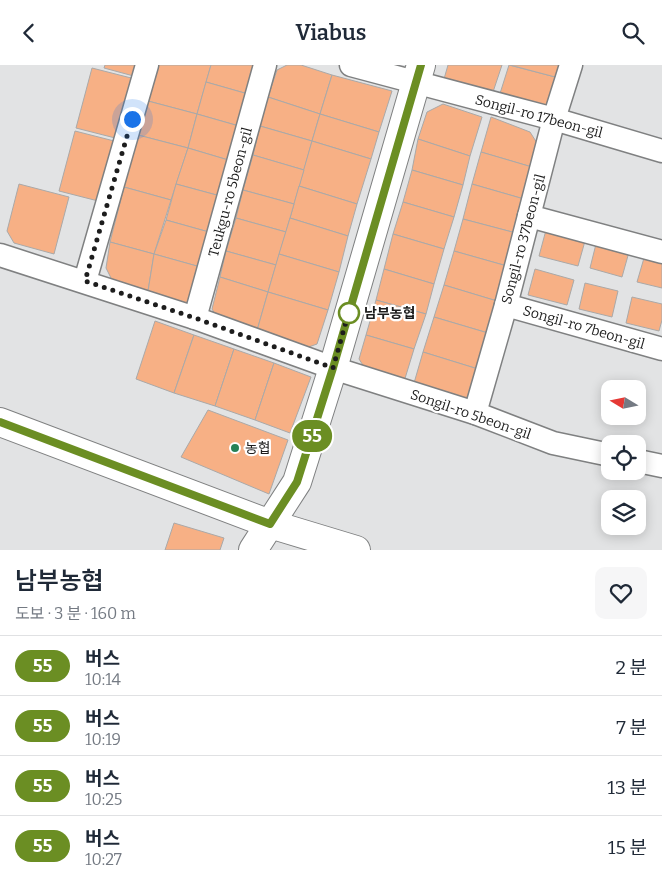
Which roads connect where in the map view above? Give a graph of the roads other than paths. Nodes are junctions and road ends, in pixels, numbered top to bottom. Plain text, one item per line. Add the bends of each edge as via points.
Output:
1 (147, 65) edge
2 (265, 65) edge
3 (351, 65) edge
4 (571, 65) edge
5 (418, 74) edge
6 (554, 119) junction
7 (662, 151) edge
8 (529, 216) junction
9 (662, 252) edge
10 (0, 255) edge
11 (85, 281) junction
12 (506, 305) junction
13 (195, 318) junction
14 (662, 349) edge
15 (333, 368) junction
16 (474, 413) junction
17 (0, 422) edge
18 (601, 453) edge
19 (646, 463) edge
20 (662, 466) edge
21 (270, 524) junction
22 (253, 550) edge
23 (356, 550) edge

1 - 11 street
2 - 13 street, Teukgu-ro 5beon-gil
3 - 5 street, Songil-ro 17beon-gil
4 - 6 street, Songil-ro 37beon-gil
5 - 6 street, Songil-ro 17beon-gil
5 - 15 street
6 - 7 street, Songil-ro 17beon-gil
6 - 8 street, Songil-ro 37beon-gil
8 - 9 street
8 - 12 street, Songil-ro 37beon-gil
10 - 11 street
11 - 13 street
12 - 14 street, Songil-ro 7beon-gil
12 - 16 street, Songil-ro 37beon-gil
13 - 15 street
15 - 16 street, Songil-ro 5beon-gil
15 - 21 street via 297,482
16 - 18 street, Songil-ro 5beon-gil via 553,443
17 - 21 street
19 - 20 street
21 - 22 street
21 - 23 street

